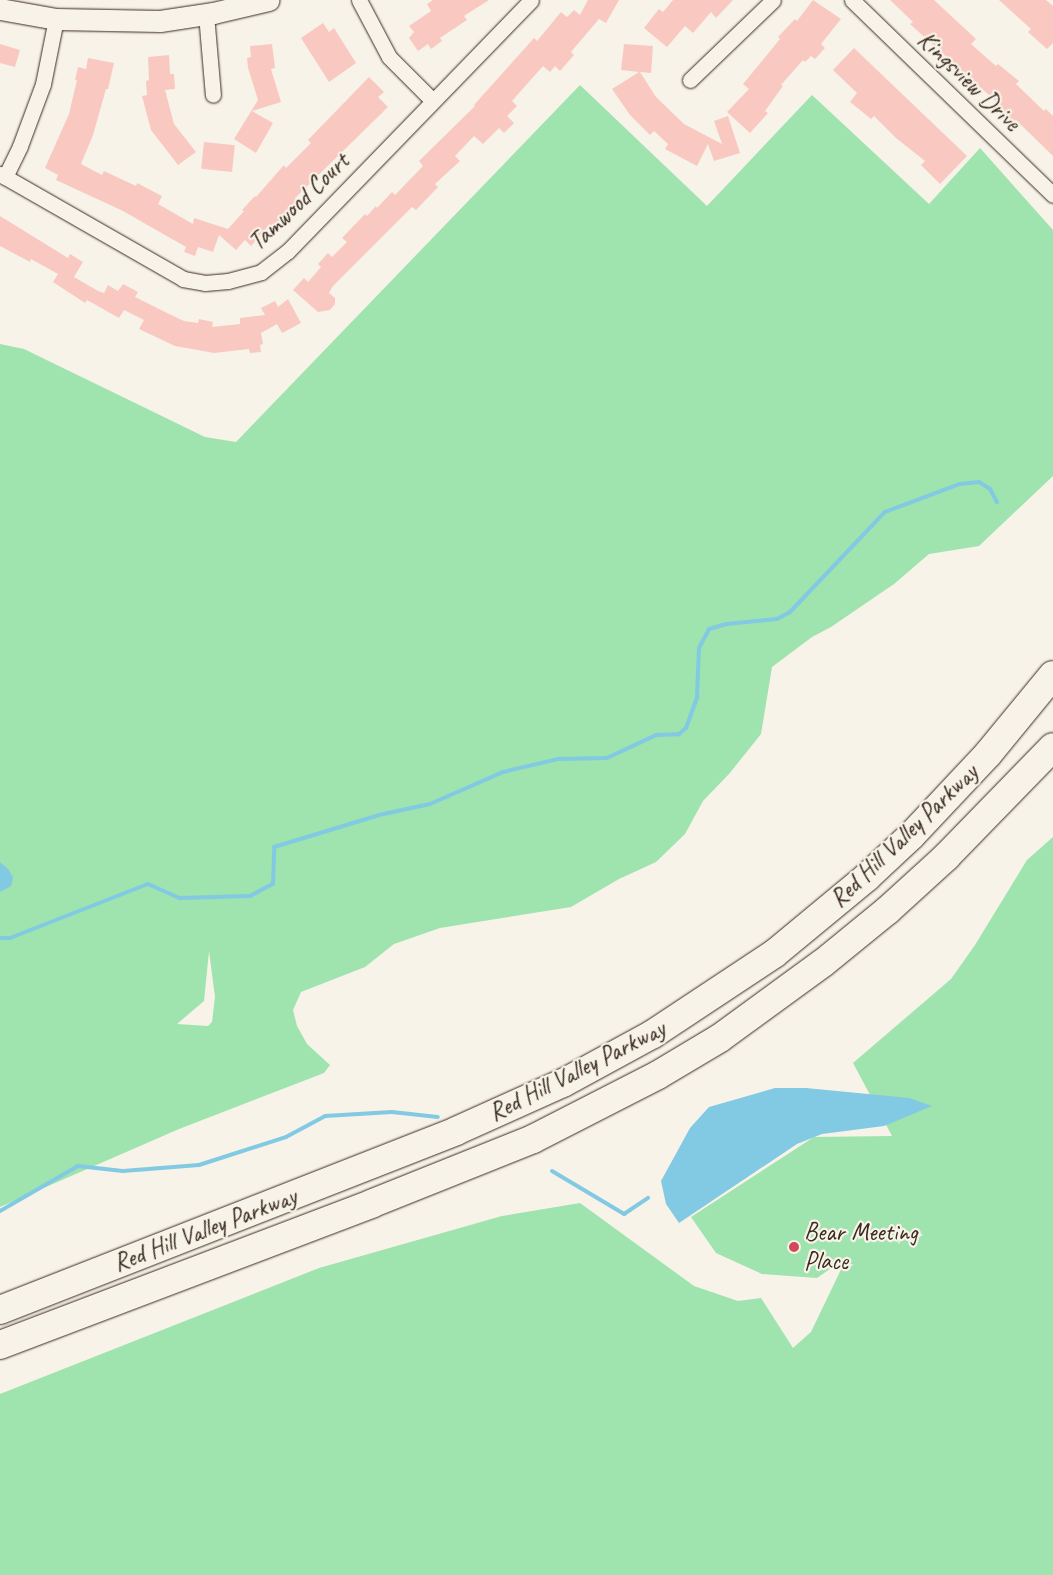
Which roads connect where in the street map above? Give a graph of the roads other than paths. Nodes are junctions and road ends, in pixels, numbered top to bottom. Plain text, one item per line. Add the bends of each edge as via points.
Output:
1 (269, 0) edge
2 (358, 0) edge
3 (531, 0) edge
4 (773, 0) edge
5 (852, 0) edge
6 (0, 9) edge
7 (206, 14) junction
8 (56, 19) junction
9 (690, 80) dead end
10 (213, 95) dead end
11 (432, 100) junction
12 (2, 175) edge
13 (1053, 195) edge
14 (1053, 675) edge
15 (1053, 747) edge
16 (0, 1310) edge
17 (0, 1345) edge

1 - 7 street
2 - 11 street via 389,56
3 - 11 street, Tamwood Court
4 - 9 street
5 - 13 street, Kingsview Drive
6 - 8 street
7 - 8 street via 160,21
7 - 10 street
8 - 12 street via 43,84 20,146
11 - 12 street, Tamwood Court via 288,251 261,272 228,281 205,283 183,278
14 - 16 highway, Red Hill Valley Parkway via 988,754 911,836 867,877 774,954 653,1034 563,1083 456,1131
15 - 17 highway, Red Hill Valley Parkway via 946,857 830,958 720,1038 658,1075 532,1138 374,1203

